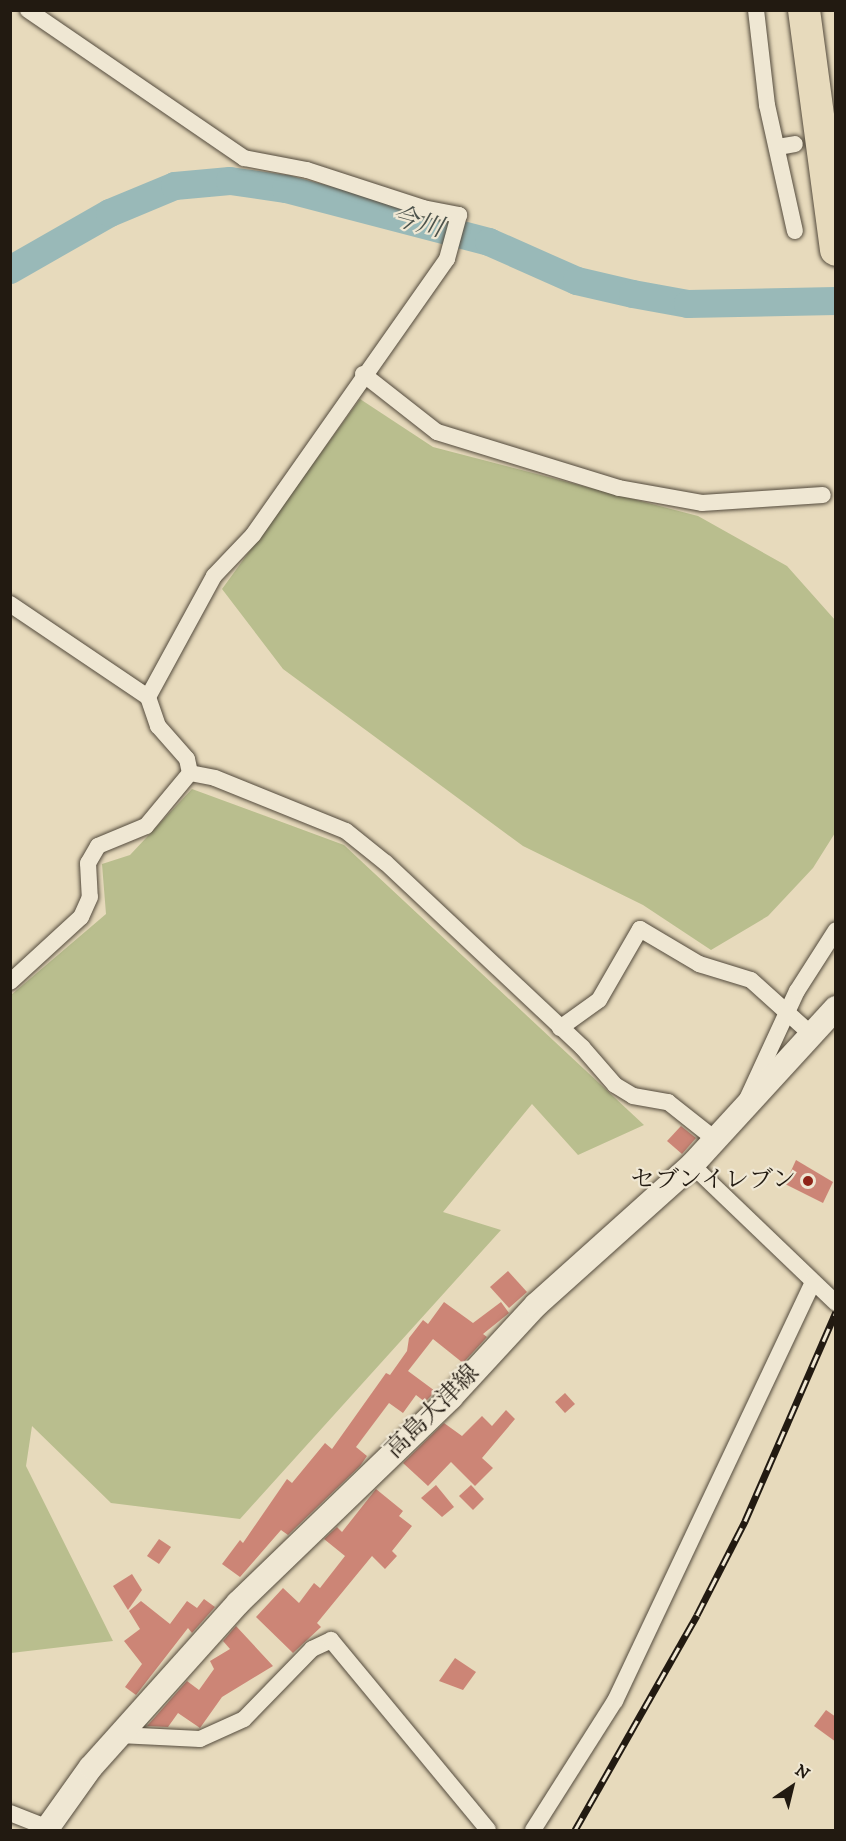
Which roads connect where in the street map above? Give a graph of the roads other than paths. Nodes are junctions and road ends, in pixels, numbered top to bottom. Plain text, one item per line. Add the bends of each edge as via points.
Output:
1 (28, 10) edge
2 (756, 10) edge
3 (804, 10) edge
4 (823, 10) edge
5 (836, 102) edge
6 (795, 144) dead end
7 (778, 147) junction
8 (795, 231) dead end
9 (836, 250) edge
10 (363, 374) junction
11 (824, 495) dead end
12 (10, 604) edge
13 (148, 697) junction
14 (190, 773) junction
15 (836, 930) edge
16 (10, 982) edge
17 (836, 1008) edge
18 (787, 1012) junction
19 (560, 1028) junction
20 (812, 1034) junction
21 (745, 1106) junction
22 (716, 1140) junction
23 (692, 1165) junction
24 (813, 1283) junction
25 (836, 1303) edge
26 (119, 1735) junction
27 (10, 1813) edge
28 (47, 1829) edge
29 (488, 1830) edge
30 (533, 1830) edge

1 - 10 street via 244,158 307,170 423,208 459,214 447,259
2 - 7 street via 767,105
3 - 9 highway
4 - 5 highway
6 - 7 street
7 - 8 street
10 - 11 street via 437,432 619,488 702,503
10 - 13 street via 253,535 214,576
12 - 13 street
13 - 14 street via 158,726 187,759
14 - 16 street via 146,826 98,846 88,863 90,897 81,916
14 - 19 street via 215,778 346,831 386,863
15 - 18 street
17 - 20 main road, 高島大津線
18 - 19 street via 751,981 699,964 640,929 599,1000
18 - 20 street
18 - 21 street
19 - 22 street via 615,1085 633,1096 668,1102
20 - 21 main road, 高島大津線
21 - 22 main road, 高島大津線
22 - 23 main road, 高島大津線
23 - 24 street
23 - 26 main road, 高島大津線 via 537,1305 451,1397 238,1604
24 - 25 street
24 - 30 street via 615,1701
26 - 28 main road, 高島大津線
26 - 29 street via 200,1739 244,1719 312,1649 332,1640
27 - 28 street

